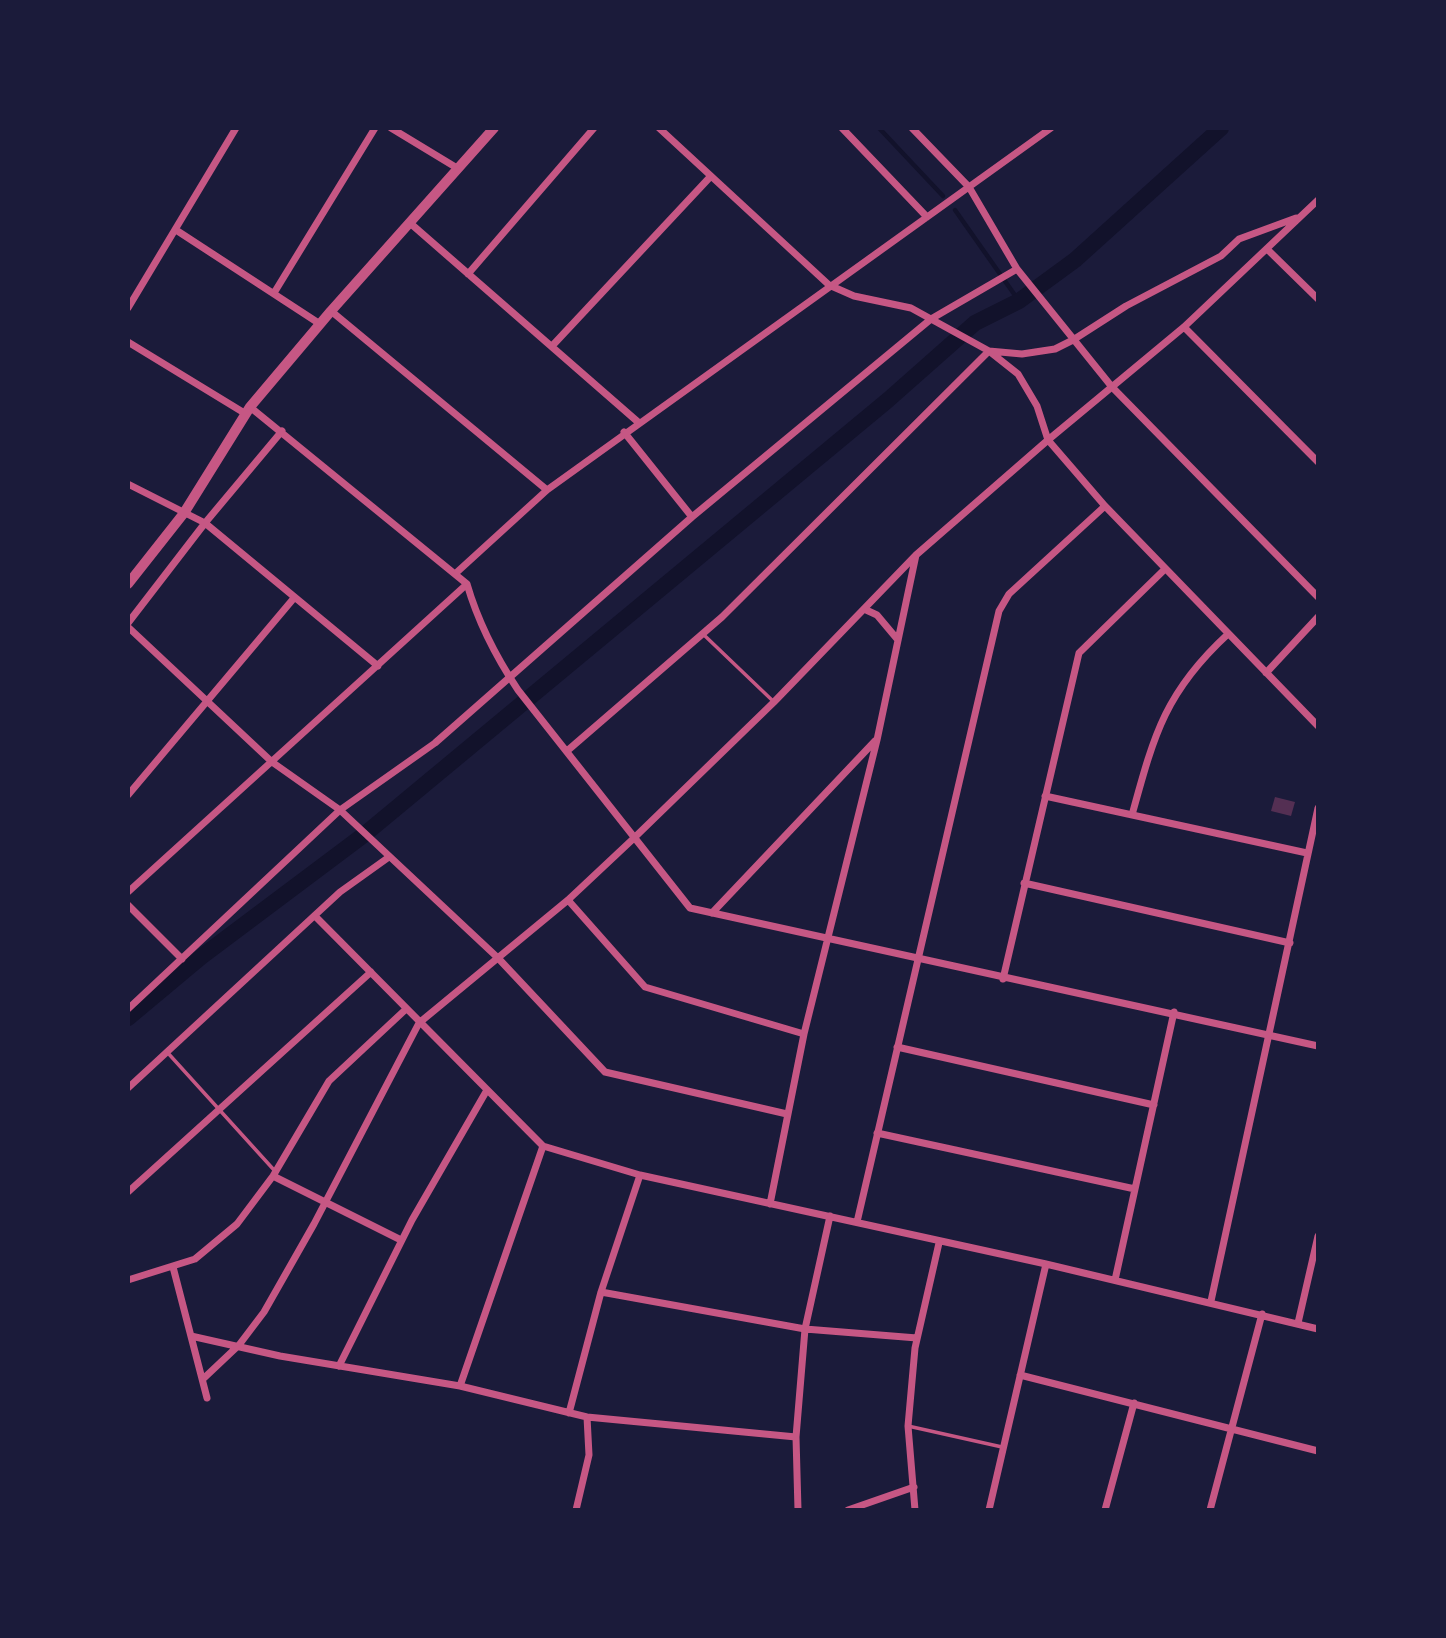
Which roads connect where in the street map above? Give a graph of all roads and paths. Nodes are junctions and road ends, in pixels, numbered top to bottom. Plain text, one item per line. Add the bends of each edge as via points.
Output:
1 (236, 128) edge
2 (375, 128) edge
3 (391, 128) edge
4 (494, 128) edge
5 (594, 128) edge
6 (659, 128) edge
7 (842, 128) edge
8 (912, 128) edge
9 (1051, 128) edge
10 (457, 168) junction
11 (711, 176) junction
12 (969, 187) junction
13 (1318, 200) edge
14 (1300, 216) junction
15 (927, 217) junction
16 (410, 223) junction
17 (176, 230) junction
18 (1267, 249) junction
19 (1017, 269) junction
20 (468, 274) junction
21 (829, 285) junction
22 (274, 293) junction
23 (1318, 299) edge
24 (128, 308) edge
25 (331, 311) junction
26 (932, 318) junction
27 (320, 324) junction
28 (1184, 327) junction
29 (1073, 340) junction
30 (128, 342) edge
31 (553, 345) junction
32 (989, 351) junction
33 (1112, 387) junction
34 (248, 411) junction
35 (638, 422) junction
36 (282, 431) junction
37 (624, 432) junction
38 (1048, 440) junction
39 (1318, 462) edge
40 (128, 484) edge
41 (547, 490) junction
42 (1105, 506) junction
43 (184, 513) junction
44 (692, 517) junction
45 (205, 523) junction
46 (916, 555) junction
47 (1165, 569) junction
48 (456, 573) junction
49 (128, 584) edge
50 (467, 584) junction
51 (1318, 597) edge
52 (295, 598) junction
53 (864, 609) junction
54 (1318, 617) edge
55 (128, 625) edge
56 (703, 633) junction
57 (1228, 634) junction
58 (898, 640) junction
59 (378, 666) junction
60 (1266, 673) junction
61 (510, 678) junction
62 (209, 702) junction
63 (774, 702) junction
64 (1318, 726) edge
65 (877, 740) junction
66 (566, 751) junction
67 (272, 762) junction
68 (128, 795) edge
69 (1045, 796) junction
70 (1318, 808) edge
71 (340, 810) junction
72 (1132, 815) junction
73 (633, 839) junction
74 (1307, 853) junction
75 (388, 858) junction
76 (1024, 883) junction
77 (128, 892) edge
78 (568, 900) junction
79 (128, 905) edge
80 (712, 913) junction
81 (315, 916) junction
82 (827, 939) junction
83 (1290, 943) junction
84 (498, 958) junction
85 (182, 959) junction
86 (918, 960) junction
87 (371, 972) junction
88 (1003, 979) junction
89 (128, 1009) edge
90 (405, 1010) junction
91 (1174, 1012) junction
92 (419, 1023) junction
93 (804, 1034) junction
94 (1269, 1035) junction
95 (1318, 1046) edge
96 (897, 1047) junction
97 (167, 1052) junction
98 (128, 1087) edge
99 (487, 1090) junction
100 (1154, 1105) junction
101 (219, 1110) junction
102 (787, 1114) junction
103 (877, 1132) junction
104 (543, 1146) junction
105 (274, 1174) junction
106 (640, 1175) junction
107 (1135, 1189) junction
108 (128, 1192) edge
109 (326, 1202) junction
110 (770, 1204) junction
111 (830, 1216) junction
112 (857, 1222) junction
113 (1318, 1236) edge
114 (401, 1240) junction
115 (939, 1243) junction
116 (1046, 1264) junction
117 (173, 1267) junction
118 (128, 1280) edge
119 (1115, 1280) junction
120 (601, 1292) junction
121 (1210, 1301) junction
122 (1262, 1314) junction
123 (1298, 1323) junction
124 (805, 1329) junction
125 (1318, 1329) edge
126 (191, 1336) junction
127 (917, 1338) junction
128 (239, 1345) junction
129 (339, 1366) junction
130 (1020, 1375) junction
131 (203, 1379) junction
132 (460, 1386) junction
133 (207, 1398) dead end
134 (1134, 1404) junction
135 (569, 1413) junction
136 (587, 1417) junction
137 (908, 1426) junction
138 (1233, 1428) junction
139 (796, 1437) junction
140 (1004, 1447) junction
141 (1318, 1451) edge
142 (914, 1487) junction
143 (576, 1510) edge
144 (799, 1510) edge
145 (848, 1510) edge
146 (915, 1510) edge
147 (989, 1510) edge
148 (1105, 1510) edge
149 (1210, 1510) edge

1 - 17 street
2 - 22 street
3 - 10 street
4 - 10 street
5 - 20 street
6 - 11 street
7 - 15 street
8 - 12 street
9 - 12 street
10 - 16 street
11 - 21 street
11 - 31 street
12 - 15 street
12 - 19 street
13 - 14 street
14 - 18 street
14 - 29 street via 1239,239 1221,256
15 - 21 street
16 - 20 street
16 - 25 street
17 - 22 street
17 - 24 street
18 - 23 street
18 - 28 street
19 - 26 street
19 - 29 street
20 - 31 street
21 - 26 street
21 - 35 street
22 - 27 street
25 - 27 street
25 - 41 street
26 - 32 street
26 - 44 street
27 - 34 street
28 - 33 street
28 - 39 street
29 - 32 street via 1055,349 1022,354
29 - 33 street
30 - 34 street
31 - 35 street
32 - 38 street via 1018,374 1037,406
32 - 56 street
33 - 38 street
33 - 51 street
34 - 36 street
34 - 43 street
35 - 37 street
36 - 45 street
36 - 48 street
37 - 41 street
37 - 44 street
38 - 42 street
38 - 46 street
40 - 43 street
41 - 48 street
42 - 47 street
42 - 86 street via 1002,602
43 - 45 street
43 - 49 street
44 - 61 street
45 - 52 street
45 - 55 street
46 - 53 street
46 - 58 street
47 - 57 street
47 - 69 street via 1079,653
48 - 50 street
50 - 59 street
50 - 61 street via 474,610
52 - 59 street
52 - 62 street
53 - 58 street via 877,615
53 - 63 street
54 - 60 street
55 - 62 street
56 - 63 lane
56 - 66 street
57 - 60 street
57 - 72 street via 1198,662 1165,710
58 - 65 street
59 - 67 street
60 - 64 street
61 - 66 street
61 - 71 street via 435,743
62 - 67 street
62 - 68 street
63 - 73 street
65 - 80 street
65 - 82 street
66 - 73 street
67 - 71 street
67 - 77 street
69 - 72 street
69 - 76 street
70 - 74 street
71 - 75 street
71 - 85 street
72 - 74 street
73 - 78 street
73 - 80 street via 690,908
74 - 83 street
75 - 81 street
75 - 84 street
76 - 83 street
76 - 88 street
78 - 84 street
78 - 93 street via 645,987
79 - 85 street
80 - 82 street
81 - 87 street
81 - 97 street
82 - 86 street
82 - 93 street
83 - 94 street
84 - 92 street
84 - 102 street via 605,1072
85 - 89 street
86 - 88 street
86 - 96 street
87 - 90 street
87 - 101 street
88 - 91 street
90 - 92 street
90 - 105 street via 329,1081
91 - 94 street
91 - 100 street
92 - 99 street
92 - 109 street
93 - 102 street
94 - 95 street
94 - 121 street
96 - 100 street
96 - 103 street
97 - 98 street
97 - 101 lane
99 - 104 street
99 - 114 street
100 - 107 street
101 - 105 lane
101 - 108 street
102 - 110 street
103 - 107 street
103 - 112 street
104 - 106 street
104 - 132 street
105 - 109 street
105 - 117 street via 237,1224 195,1259
106 - 110 street
106 - 120 street
107 - 119 street
109 - 114 street
109 - 128 street via 264,1312
110 - 111 street
111 - 112 street
111 - 124 street
112 - 115 street
113 - 123 street
114 - 129 street
115 - 116 street
115 - 127 street
116 - 119 street
116 - 130 street
117 - 118 street
117 - 126 street
119 - 121 street
120 - 124 street
120 - 135 street
121 - 122 street
122 - 123 street
122 - 138 street
123 - 125 street
124 - 127 street
124 - 139 street
126 - 128 street
126 - 131 street
127 - 137 street
128 - 129 street
128 - 131 street
129 - 132 street
130 - 134 street
130 - 140 street
131 - 133 street
132 - 135 street
134 - 138 street
134 - 148 street
135 - 136 street
136 - 139 street
136 - 143 street via 589,1454
137 - 140 lane
137 - 142 street
138 - 141 street
138 - 149 street
139 - 144 street
140 - 147 street
142 - 145 street
142 - 146 street

